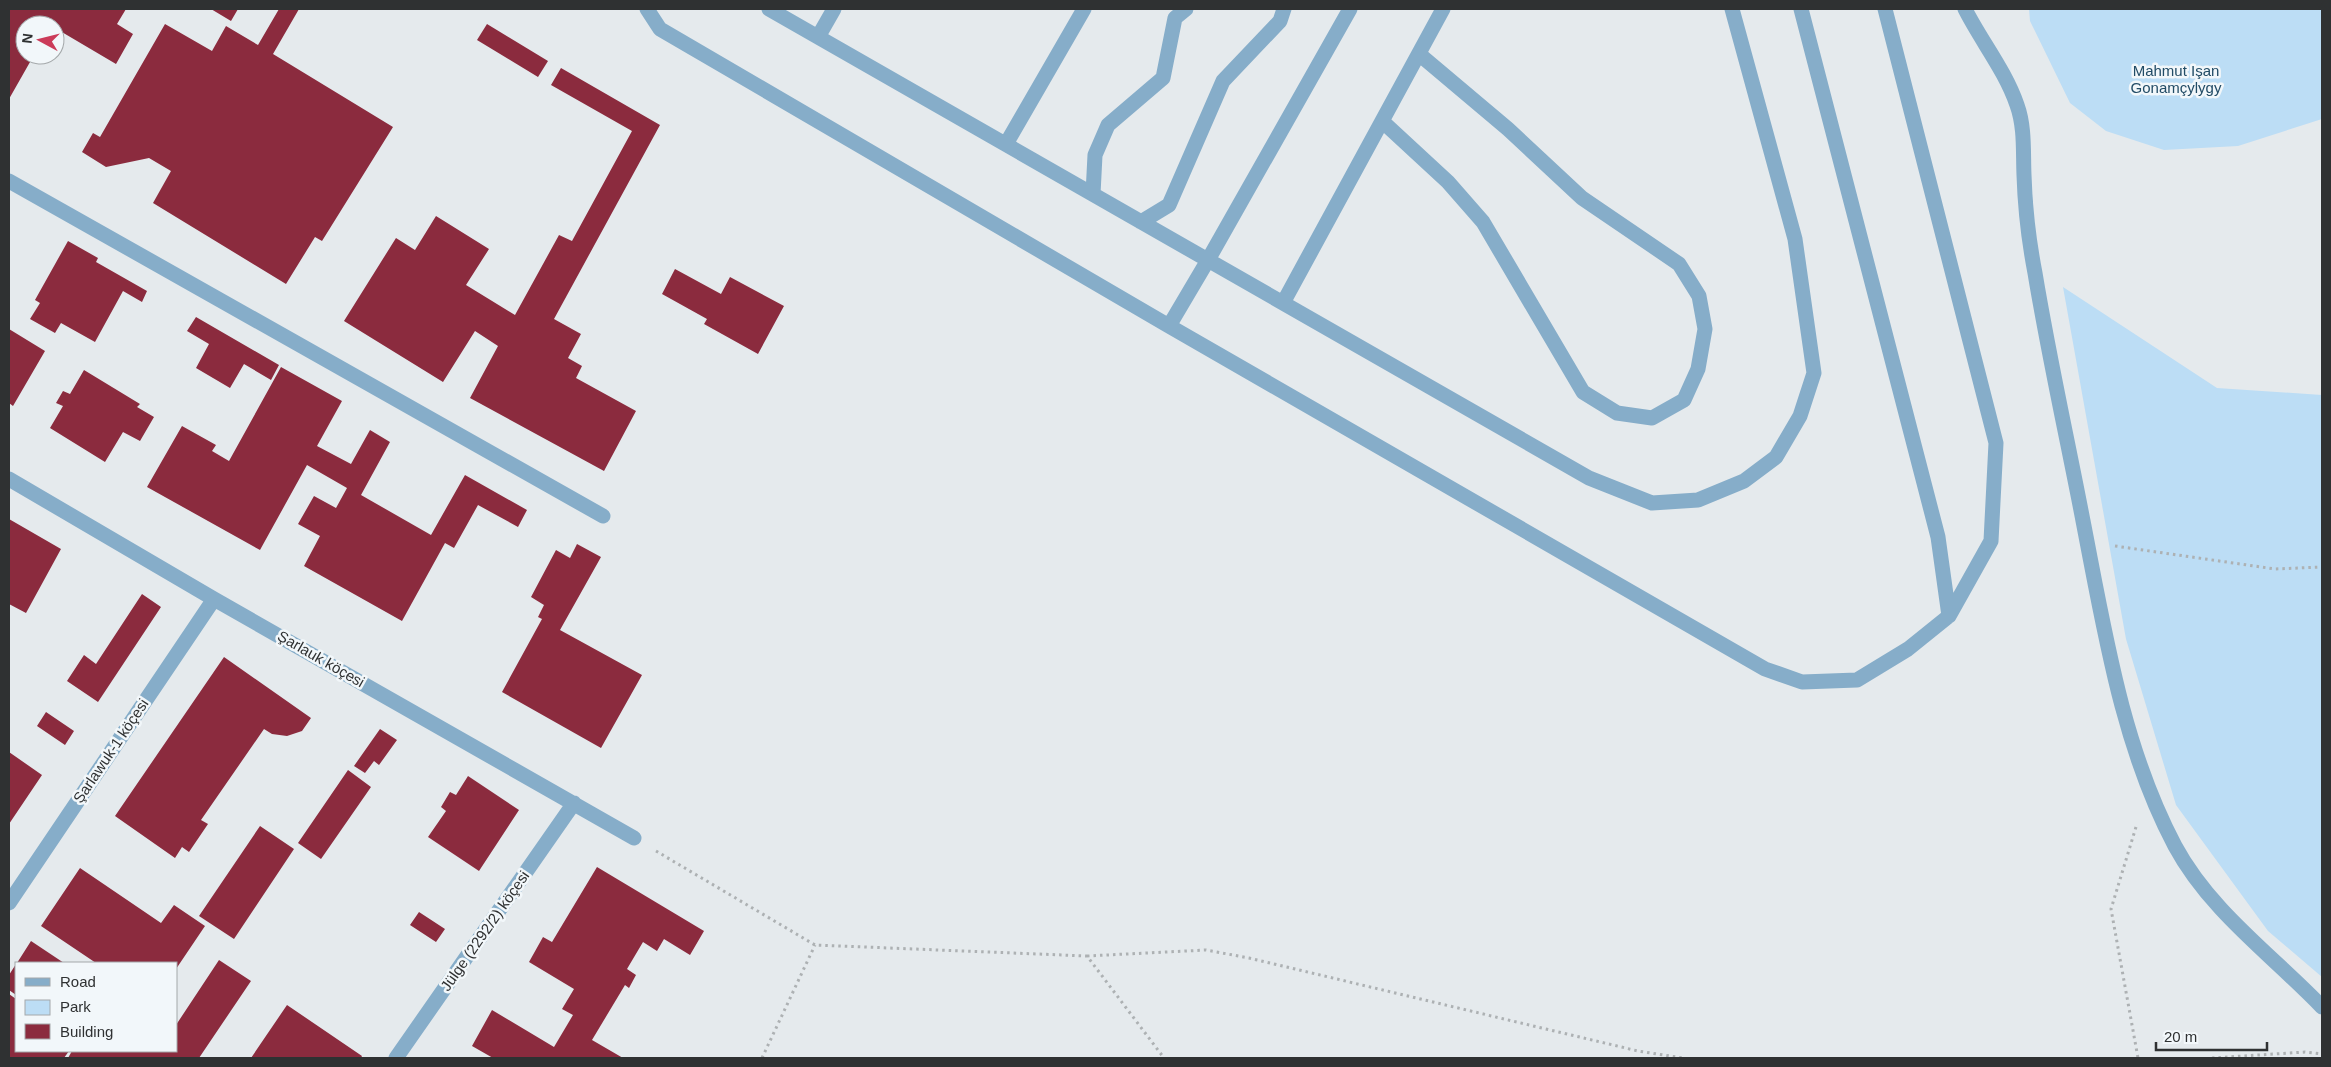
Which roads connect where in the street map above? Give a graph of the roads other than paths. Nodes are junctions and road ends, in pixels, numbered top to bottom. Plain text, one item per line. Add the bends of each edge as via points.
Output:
1 (647, 9) edge
2 (769, 9) edge
3 (834, 9) edge
4 (1084, 9) edge
5 (1186, 9) edge
6 (1284, 9) edge
7 (1350, 9) edge
8 (1443, 9) edge
9 (1732, 9) edge
10 (1801, 9) edge
11 (1885, 9) edge
12 (1965, 9) edge
13 (818, 37) junction
14 (1418, 54) junction
15 (1382, 121) junction
16 (1006, 144) junction
17 (9, 181) edge
18 (1093, 194) junction
19 (1141, 222) junction
20 (1208, 260) junction
21 (1283, 303) junction
22 (1168, 326) junction
23 (9, 479) edge
24 (602, 516) dead end
25 (214, 599) junction
26 (1948, 616) junction
27 (574, 803) junction
28 (634, 838) road end
29 (9, 902) edge
30 (2322, 1007) edge
31 (396, 1058) edge

1 - 22 street via 660,29
2 - 13 street
3 - 13 street
4 - 16 street
5 - 18 street via 1176,18 1162,78 1108,125 1095,155
6 - 19 street via 1280,21 1223,81 1168,206
7 - 20 street
8 - 14 street
9 - 21 street via 1795,239 1814,373 1800,416 1776,457 1744,481 1698,500 1652,503 1589,478
10 - 26 street via 1938,537
11 - 26 street via 1996,443 1991,541
12 - 30 street via 2002,70 2018,106 2024,139 2024,177 2034,271 2106,634 2130,735 2148,789 2176,848 2201,885 2236,925 2290,973
13 - 16 street
14 - 15 street
14 - 15 street via 1508,129 1582,198 1679,264 1699,296 1705,329 1698,370 1684,400 1652,418 1617,413 1582,392 1483,222 1448,182
15 - 21 street
16 - 18 street
17 - 24 street
18 - 19 street
19 - 20 street
20 - 21 street
20 - 22 street
22 - 26 street via 1764,669 1802,682 1857,680 1908,649
23 - 25 street, Şarlauk köçesi
25 - 27 street, Şarlauk köçesi
25 - 29 street, Şarlawuk-1 köçesi
27 - 28 street, Şarlauk köçesi
27 - 31 street, Jülge (2292/2) köçesi

